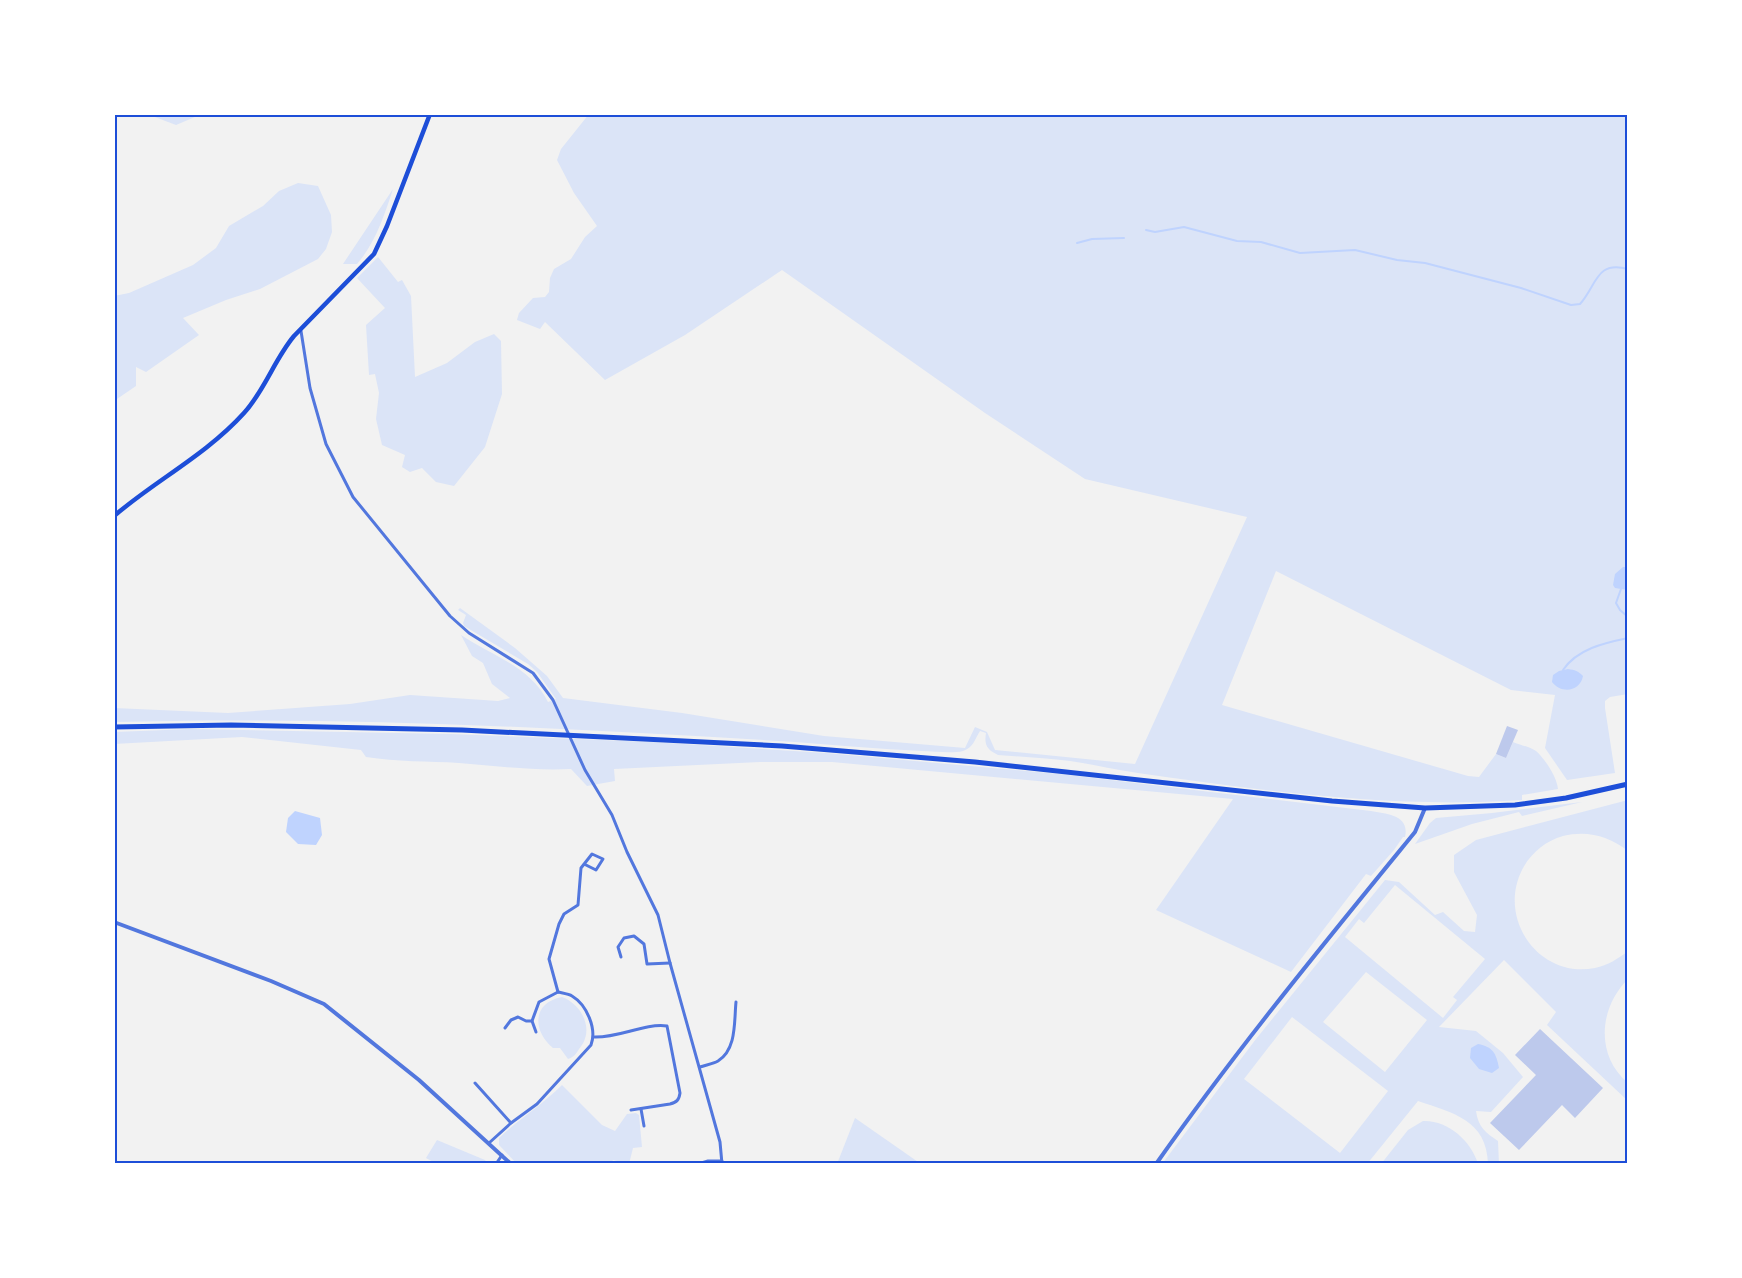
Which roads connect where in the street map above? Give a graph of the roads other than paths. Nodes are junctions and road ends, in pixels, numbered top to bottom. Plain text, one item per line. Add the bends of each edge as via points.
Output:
1 (430, 114) edge
2 (301, 329) junction
3 (114, 516) edge
4 (114, 727) edge
5 (1628, 784) edge
6 (1425, 808) junction
7 (584, 864) junction
8 (114, 922) edge
9 (621, 957) dead end
10 (669, 963) junction
11 (558, 992) junction
12 (736, 1002) dead end
13 (532, 1021) junction
14 (505, 1028) dead end
15 (536, 1032) dead end
16 (594, 1037) junction
17 (700, 1067) junction
18 (475, 1083) dead end
19 (641, 1109) junction
20 (631, 1110) dead end
21 (511, 1123) junction
22 (644, 1126) dead end
23 (489, 1143) junction
24 (502, 1155) junction
25 (722, 1163) edge
26 (496, 1164) edge
27 (511, 1164) edge
28 (698, 1164) edge
29 (1156, 1164) edge

1 - 2 main road via 374,254
2 - 3 main road via 283,349 258,396 230,428 197,457
2 - 10 street via 310,388 326,444 353,497 450,616 469,633 532,673 553,700 658,915
4 - 6 main road via 231,725 453,730 782,746
5 - 6 main road via 1538,802
6 - 29 street via 1415,832 1295,978
7 - 7 street via 591,854 603,858 596,870
7 - 11 street via 578,905 564,914 549,959
8 - 23 street via 324,1004
9 - 10 street via 618,947 624,938 634,936 644,944 647,964
10 - 17 street
11 - 13 street via 539,1002
11 - 16 street via 572,995 581,1004
12 - 17 street via 728,1050 718,1061
13 - 14 street via 518,1017
13 - 15 street
16 - 19 street via 667,1026 679,1098 670,1104
16 - 21 street via 537,1104
17 - 25 street
18 - 21 street
19 - 20 street
19 - 22 street
21 - 23 street
23 - 24 street
24 - 26 street
24 - 27 street
25 - 28 street

